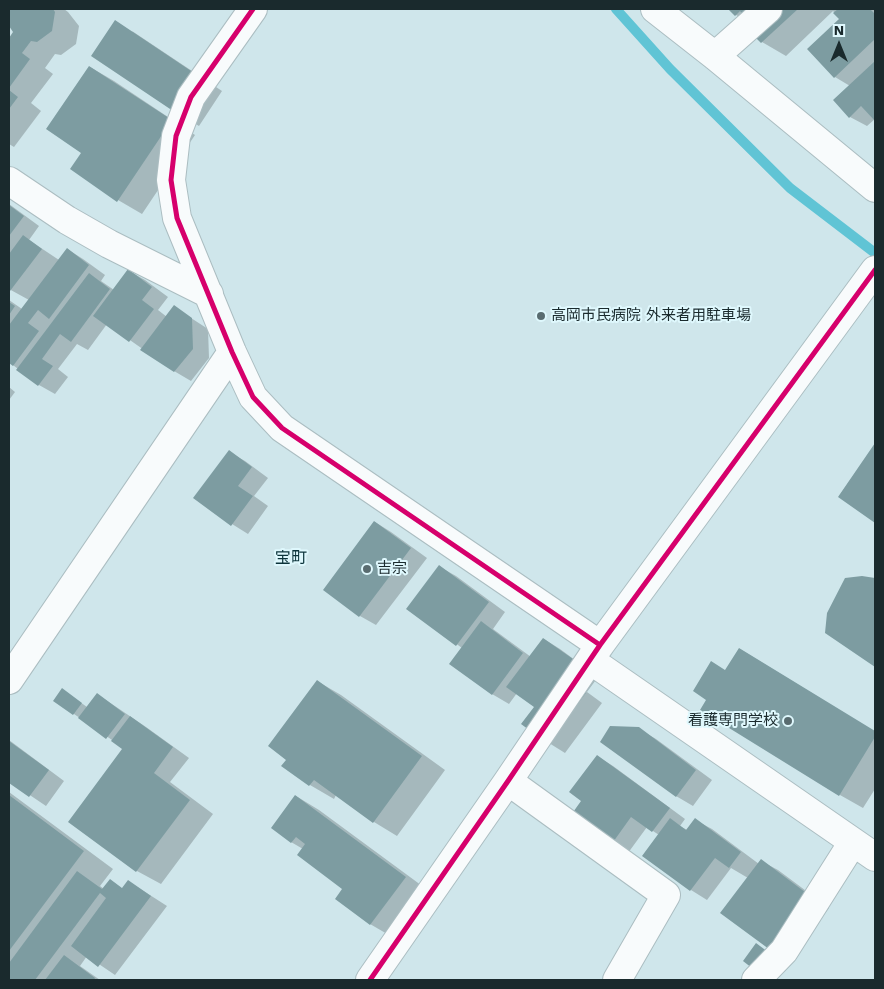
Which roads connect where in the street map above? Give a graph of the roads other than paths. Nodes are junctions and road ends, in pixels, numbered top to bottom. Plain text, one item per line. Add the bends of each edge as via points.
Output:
1 (253, 9) edge
2 (655, 9) edge
3 (768, 9) edge
4 (715, 56) junction
5 (9, 180) edge
6 (875, 188) edge
7 (875, 270) edge
8 (209, 294) junction
9 (232, 352) junction
10 (595, 653) junction
11 (9, 680) edge
12 (508, 781) junction
13 (853, 842) junction
14 (875, 857) edge
15 (370, 980) edge
16 (616, 980) edge
17 (756, 980) edge

1 - 8 street via 191,97 176,136 171,180 177,218
2 - 4 street
3 - 4 street
4 - 6 street
5 - 8 street via 109,244
7 - 10 street
8 - 9 street
9 - 10 street via 253,397 282,428
9 - 11 street
10 - 12 street
10 - 13 street
12 - 15 street
12 - 16 street via 666,895
13 - 14 street
13 - 17 street via 784,951

